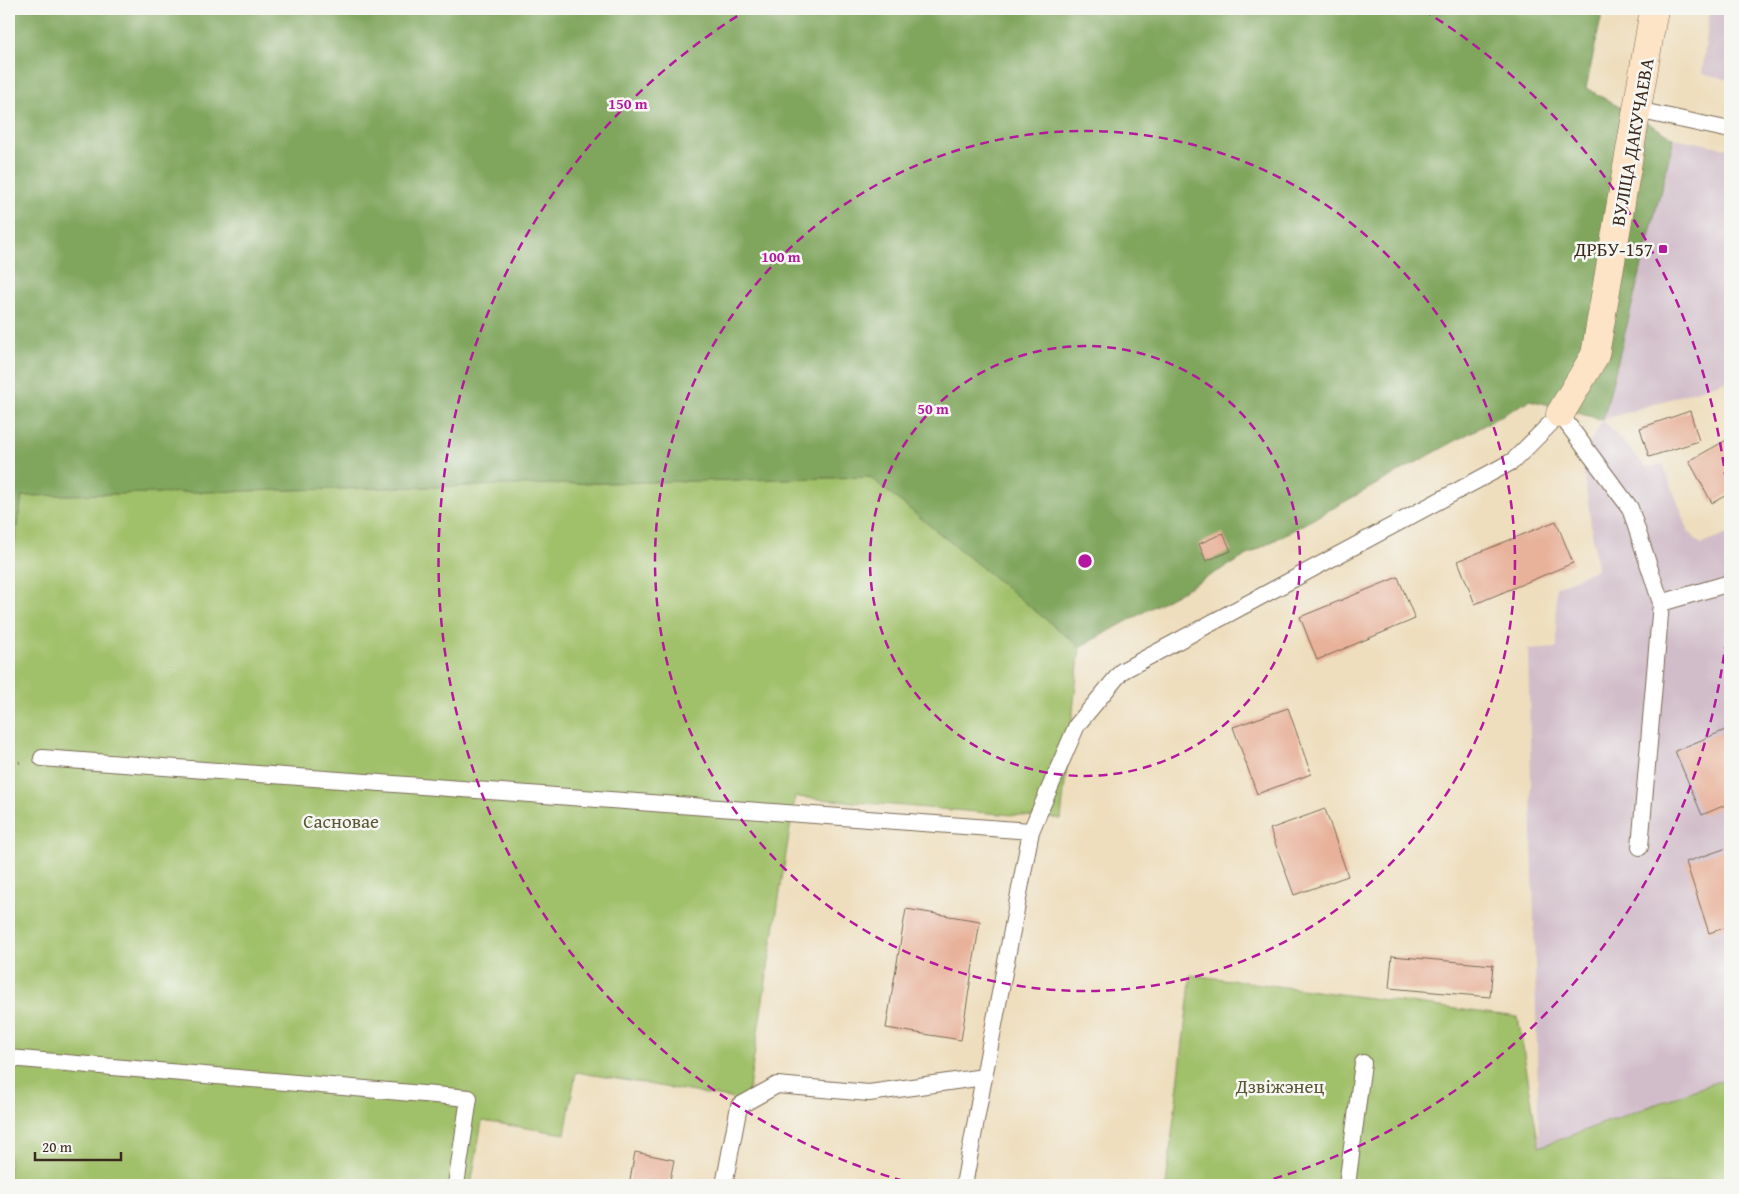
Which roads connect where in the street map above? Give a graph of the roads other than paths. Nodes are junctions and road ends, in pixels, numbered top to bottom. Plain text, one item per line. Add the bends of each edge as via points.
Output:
1 (1654, 9) edge
2 (1637, 110) junction
3 (1730, 130) edge
4 (1560, 414) junction
5 (1730, 583) edge
6 (1660, 603) junction
7 (42, 758) dead end
8 (1031, 831) junction
9 (1640, 846) dead end
10 (9, 1058) edge
11 (1363, 1063) dead end
12 (984, 1077) junction
13 (456, 1185) edge
14 (724, 1185) edge
15 (964, 1185) edge
16 (1347, 1185) edge

1 - 2 street, ВУЛІЦА ДАКУЧАЕВА
2 - 3 lane
2 - 4 street, ВУЛІЦА ДАКУЧАЕВА via 1595,355
4 - 6 lane via 1630,508
4 - 8 lane via 1513,461 1122,671 1077,725
5 - 6 lane
6 - 9 lane
7 - 8 lane
8 - 12 lane
10 - 13 lane via 469,1098
11 - 16 lane
12 - 14 lane via 869,1093 777,1085 740,1106
12 - 15 lane

